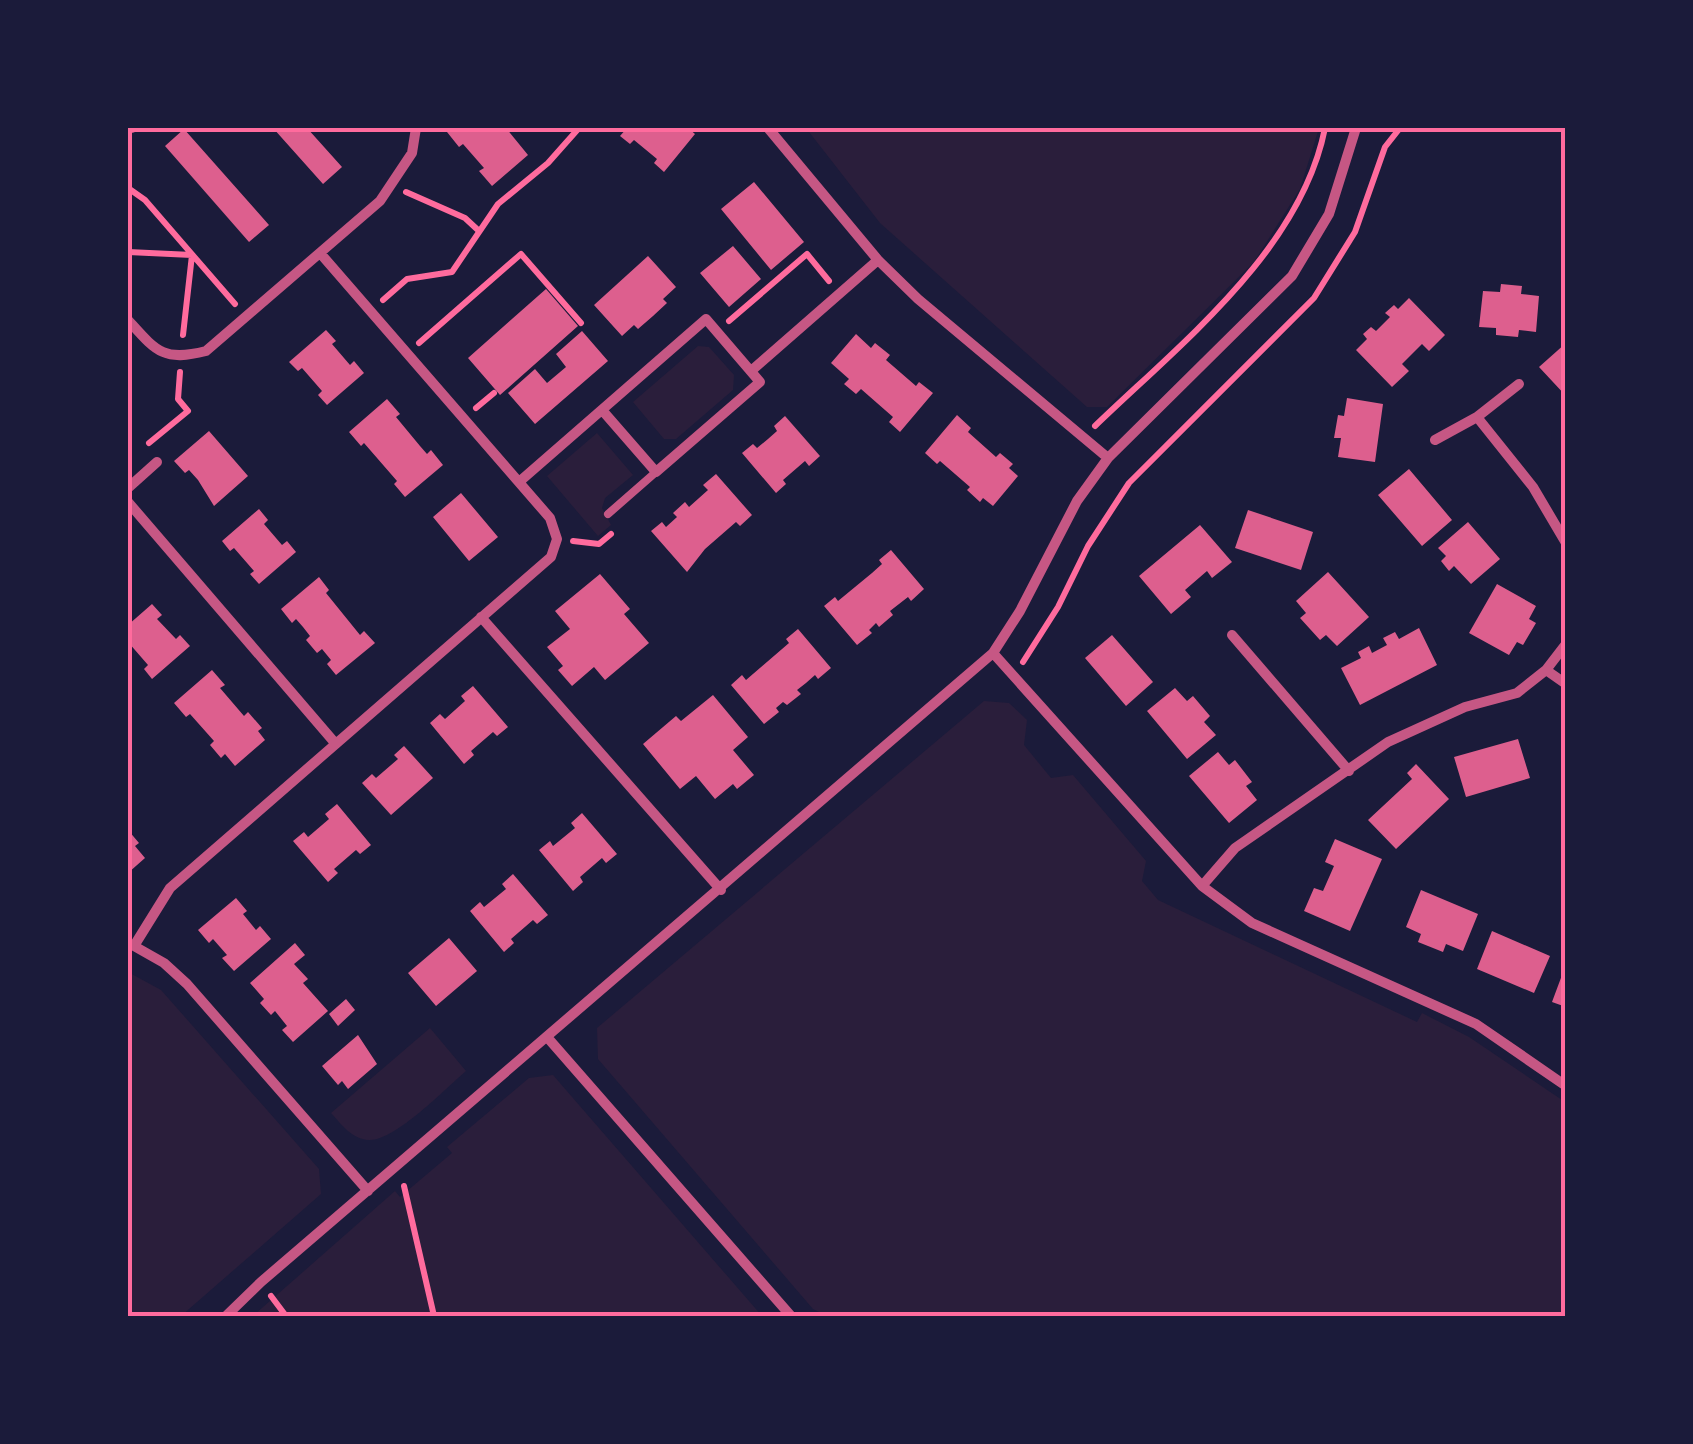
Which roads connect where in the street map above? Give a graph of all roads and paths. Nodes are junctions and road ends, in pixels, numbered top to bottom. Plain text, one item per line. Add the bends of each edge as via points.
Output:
1 (416, 128) edge
2 (579, 128) edge
3 (768, 128) edge
4 (1326, 128) edge
5 (1356, 128) edge
6 (1400, 128) edge
7 (391, 186) junction
8 (128, 188) edge
9 (479, 231) junction
10 (320, 253) junction
11 (878, 260) junction
12 (839, 294) junction
13 (370, 311) junction
14 (246, 316) junction
15 (128, 320) edge
16 (581, 323) dead end
17 (717, 332) junction
18 (407, 353) junction
19 (751, 371) junction
20 (1519, 384) dead end
21 (602, 410) junction
22 (1477, 417) junction
23 (1084, 438) junction
24 (1436, 440) dead end
25 (1108, 458) junction
26 (157, 462) dead end
27 (656, 472) junction
28 (519, 482) junction
29 (128, 488) edge
30 (128, 502) edge
31 (608, 514) joint
32 (557, 539) junction
33 (1566, 543) edge
34 (482, 618) junction
35 (1232, 635) dead end
36 (1566, 644) edge
37 (992, 653) junction
38 (1546, 670) junction
39 (1012, 672) junction
40 (1566, 684) edge
41 (335, 743) junction
42 (1349, 771) junction
43 (1202, 886) junction
44 (721, 890) junction
45 (131, 945) edge
46 (547, 1037) junction
47 (1566, 1086) edge
48 (399, 1164) junction
49 (368, 1191) junction
50 (226, 1316) edge
51 (434, 1316) edge
52 (790, 1316) edge

1 - 7 street via 412,153
2 - 9 path via 498,204
3 - 11 street
4 - 23 path via 1304,192 1259,265
5 - 25 street via 1329,214 1292,276
6 - 39 path via 1385,146 1355,232 1314,298 1129,483 1029,656
7 - 9 path via 465,218
7 - 10 street
8 - 14 path
9 - 13 path via 452,272 408,279
10 - 13 street
10 - 14 street
11 - 12 street
11 - 23 street
12 - 17 path via 807,254
12 - 19 street
13 - 18 street
14 - 15 street via 206,351 181,357 157,352
16 - 18 path via 521,254
17 - 19 street
17 - 21 street via 706,319
18 - 28 street
19 - 27 street via 760,382
20 - 22 street
21 - 27 street
21 - 28 street
22 - 24 street
22 - 33 street via 1533,487
23 - 25 street
25 - 37 street
26 - 29 street
27 - 31 lane
28 - 32 street via 550,518
30 - 41 street
31 - 32 path via 619,528 599,544
32 - 34 street via 551,558
34 - 41 street
34 - 44 street
35 - 42 street
36 - 38 street
37 - 39 street
37 - 44 street
38 - 40 street
38 - 42 street via 1517,693 1465,707 1388,742
39 - 43 street
41 - 45 street via 170,888
42 - 43 street via 1235,848
43 - 47 street via 1252,922 1476,1024
44 - 46 street
45 - 49 street via 188,984
46 - 48 street
46 - 52 street
48 - 49 street
48 - 51 path
49 - 50 street

